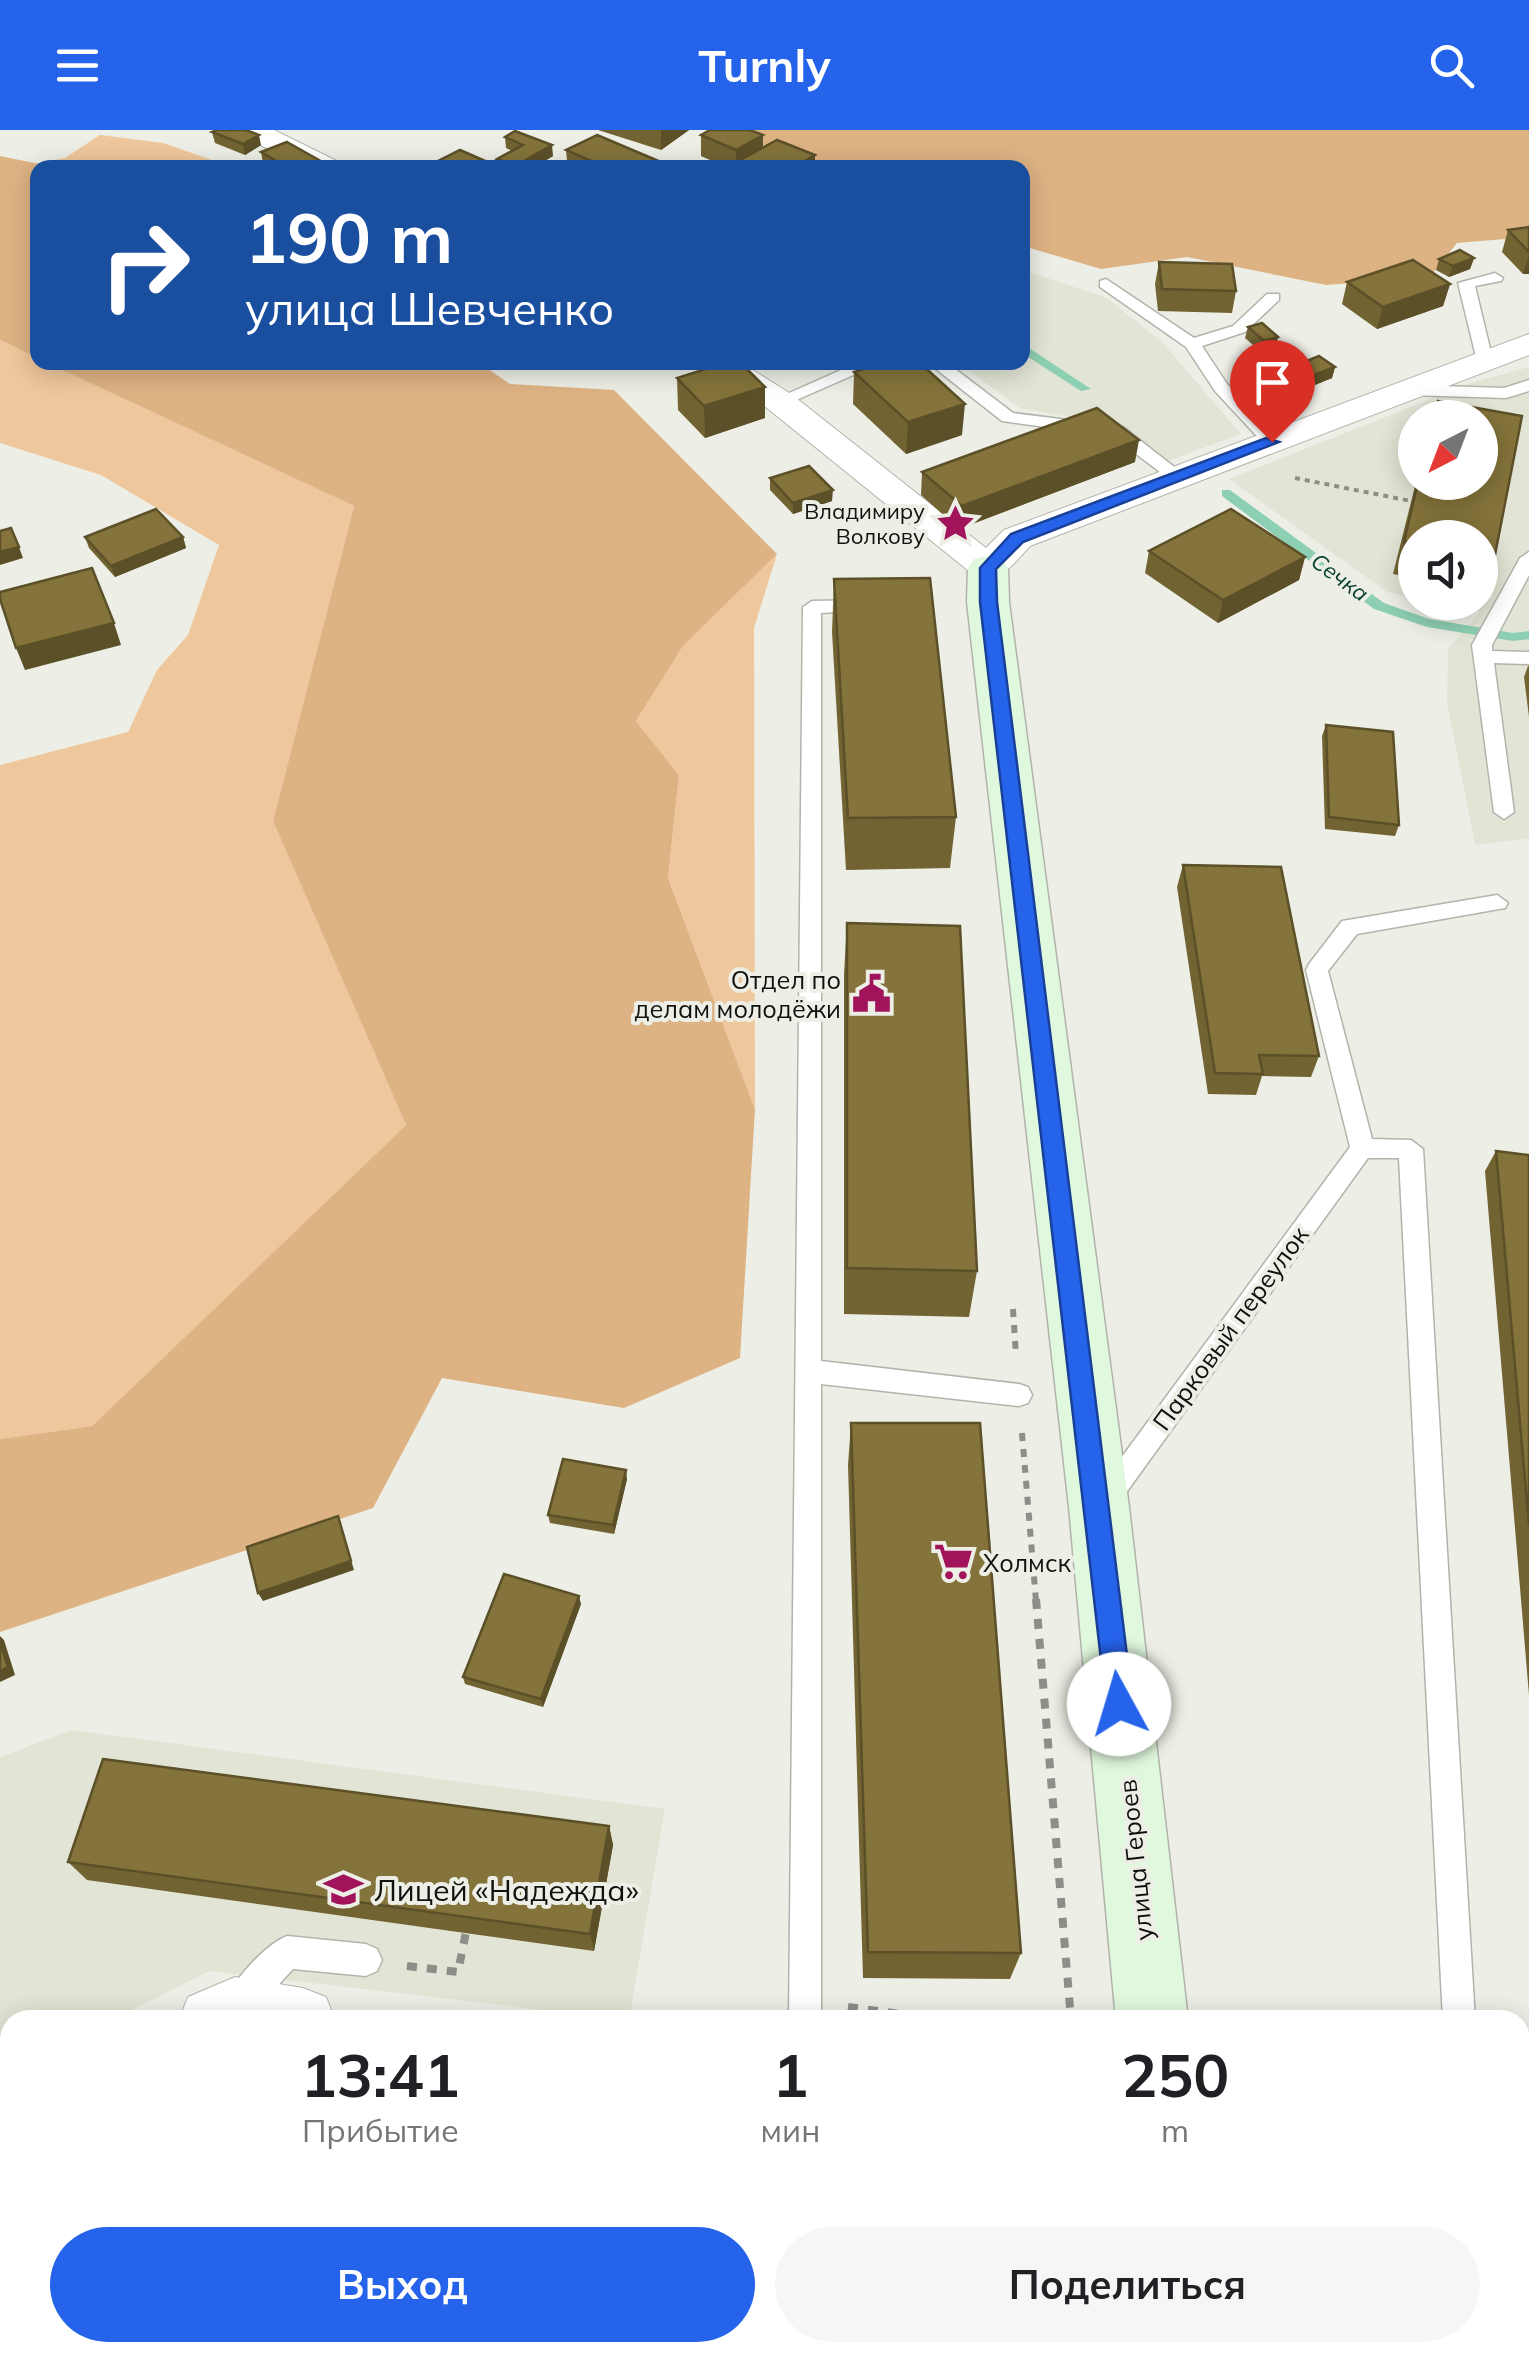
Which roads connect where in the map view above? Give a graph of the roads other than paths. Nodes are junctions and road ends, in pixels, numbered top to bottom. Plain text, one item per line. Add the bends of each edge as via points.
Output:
1 (250, 130) edge
2 (319, 160) edge
3 (1495, 278) dead end
4 (1106, 284) dead end
5 (1274, 296) dead end
6 (1192, 344) junction
7 (1529, 344) edge
8 (1485, 361) junction
9 (729, 370) edge
10 (855, 370) edge
11 (946, 370) edge
12 (1529, 385) edge
13 (1408, 390) junction
14 (1506, 393) junction
15 (778, 401) junction
16 (1529, 409) edge
17 (1272, 442) junction
18 (1178, 478) junction
19 (1529, 558) edge
20 (988, 568) junction
21 (886, 605) edge
22 (1482, 651) junction
23 (1529, 658) edge
24 (1504, 812) dead end
25 (1497, 903) dead end
26 (1362, 1148) junction
27 (809, 1371) junction
28 (1019, 1396) road end
29 (1099, 1507) junction
30 (366, 1960) road end
31 (228, 2010) edge
32 (805, 2010) edge
33 (1151, 2010) edge
34 (1458, 2010) edge

1 - 2 street
3 - 8 lane via 1466,283
4 - 6 lane
5 - 6 lane via 1240,329
6 - 17 lane
7 - 8 street
8 - 13 street
9 - 15 street
10 - 15 lane
11 - 18 lane via 1008,417 1117,431
12 - 14 lane
13 - 14 lane
13 - 17 street
14 - 16 lane
15 - 20 street
17 - 18 street
18 - 20 street via 1017,538
19 - 22 lane
20 - 29 street, улица Героев
21 - 27 lane via 812,607
22 - 23 lane
22 - 24 lane
25 - 26 lane via 1350,927 1316,970
26 - 29 lane, Парковый переулок
26 - 34 lane via 1411,1149
27 - 28 lane
27 - 32 lane
29 - 33 street, улица Героев
30 - 31 lane via 287,1952

